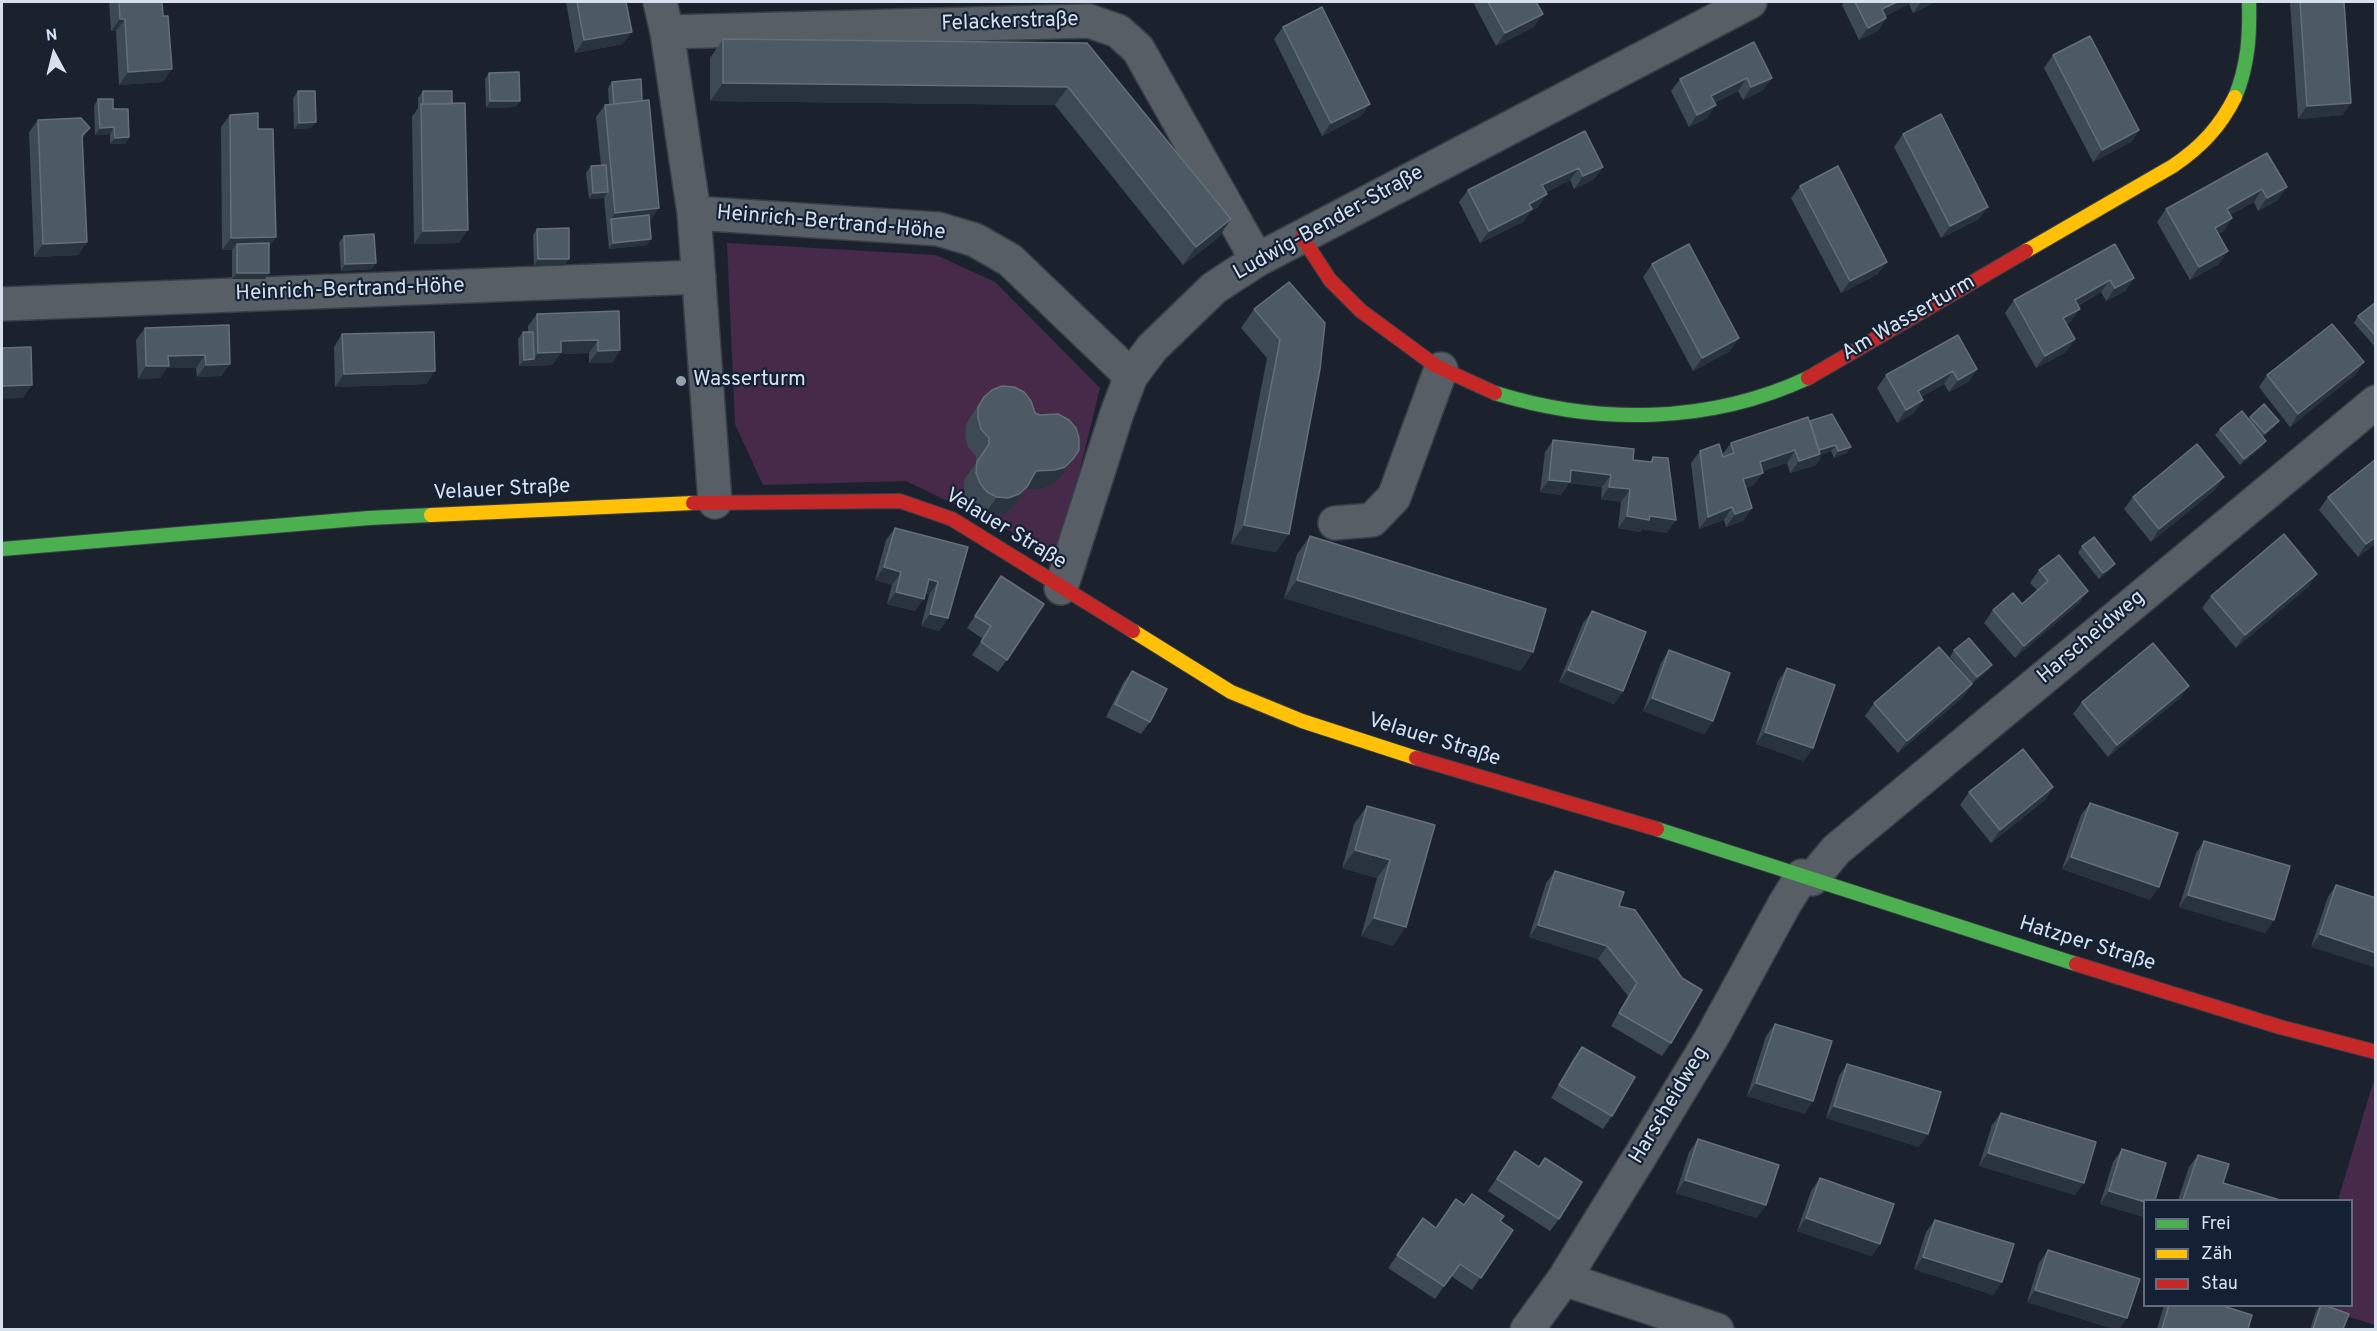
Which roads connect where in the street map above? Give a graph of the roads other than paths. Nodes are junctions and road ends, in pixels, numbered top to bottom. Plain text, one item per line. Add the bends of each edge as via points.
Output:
1 (1750, 2) edge
2 (2249, 2) edge
3 (664, 17) edge
4 (694, 213) junction
5 (1302, 237) junction
6 (1257, 260) junction
7 (699, 277) junction
8 (2, 304) edge
9 (1441, 369) junction
10 (1131, 376) junction
11 (2376, 402) edge
12 (715, 502) junction
13 (1335, 523) dead end
14 (2, 549) edge
15 (1061, 588) junction
16 (1801, 875) junction
17 (2376, 1052) edge
18 (1564, 1279) junction
19 (1527, 1329) edge
20 (1717, 1329) edge

1 - 5 street, Ludwig-Bender-Straße
2 - 9 main road, Am Wasserturm via 2251,29 2246,68 2227,113 2203,144 2173,166 1806,379 1777,392 1732,404 1670,415 1611,416 1545,408 1495,393
3 - 4 street, Felackerstraße
3 - 6 street, Felackerstraße via 1089,21 1118,31 1138,49
4 - 7 street, Felackerstraße
4 - 10 street, Heinrich-Bertrand-Höhe via 938,229 975,240 1011,260
5 - 6 street, Ludwig-Bender-Straße
5 - 9 main road, Am Wasserturm via 1340,292
6 - 10 street, Ludwig-Bender-Straße via 1214,288 1152,348
7 - 8 street, Heinrich-Bertrand-Höhe
7 - 12 street, Felackerstraße
9 - 13 street via 1394,497 1372,520
10 - 15 street, Ludwig-Bender-Straße
11 - 16 street, Harscheidweg
12 - 14 main road, Velauer Straße via 369,518
12 - 15 main road, Velauer Straße via 884,500 914,504 952,519
15 - 16 main road, Velauer Straße via 1231,692 1302,721
16 - 17 main road, Hatzper Straße via 2235,1013
16 - 18 street, Harscheidweg via 1712,1037
18 - 19 street, Harscheidweg
18 - 20 street

